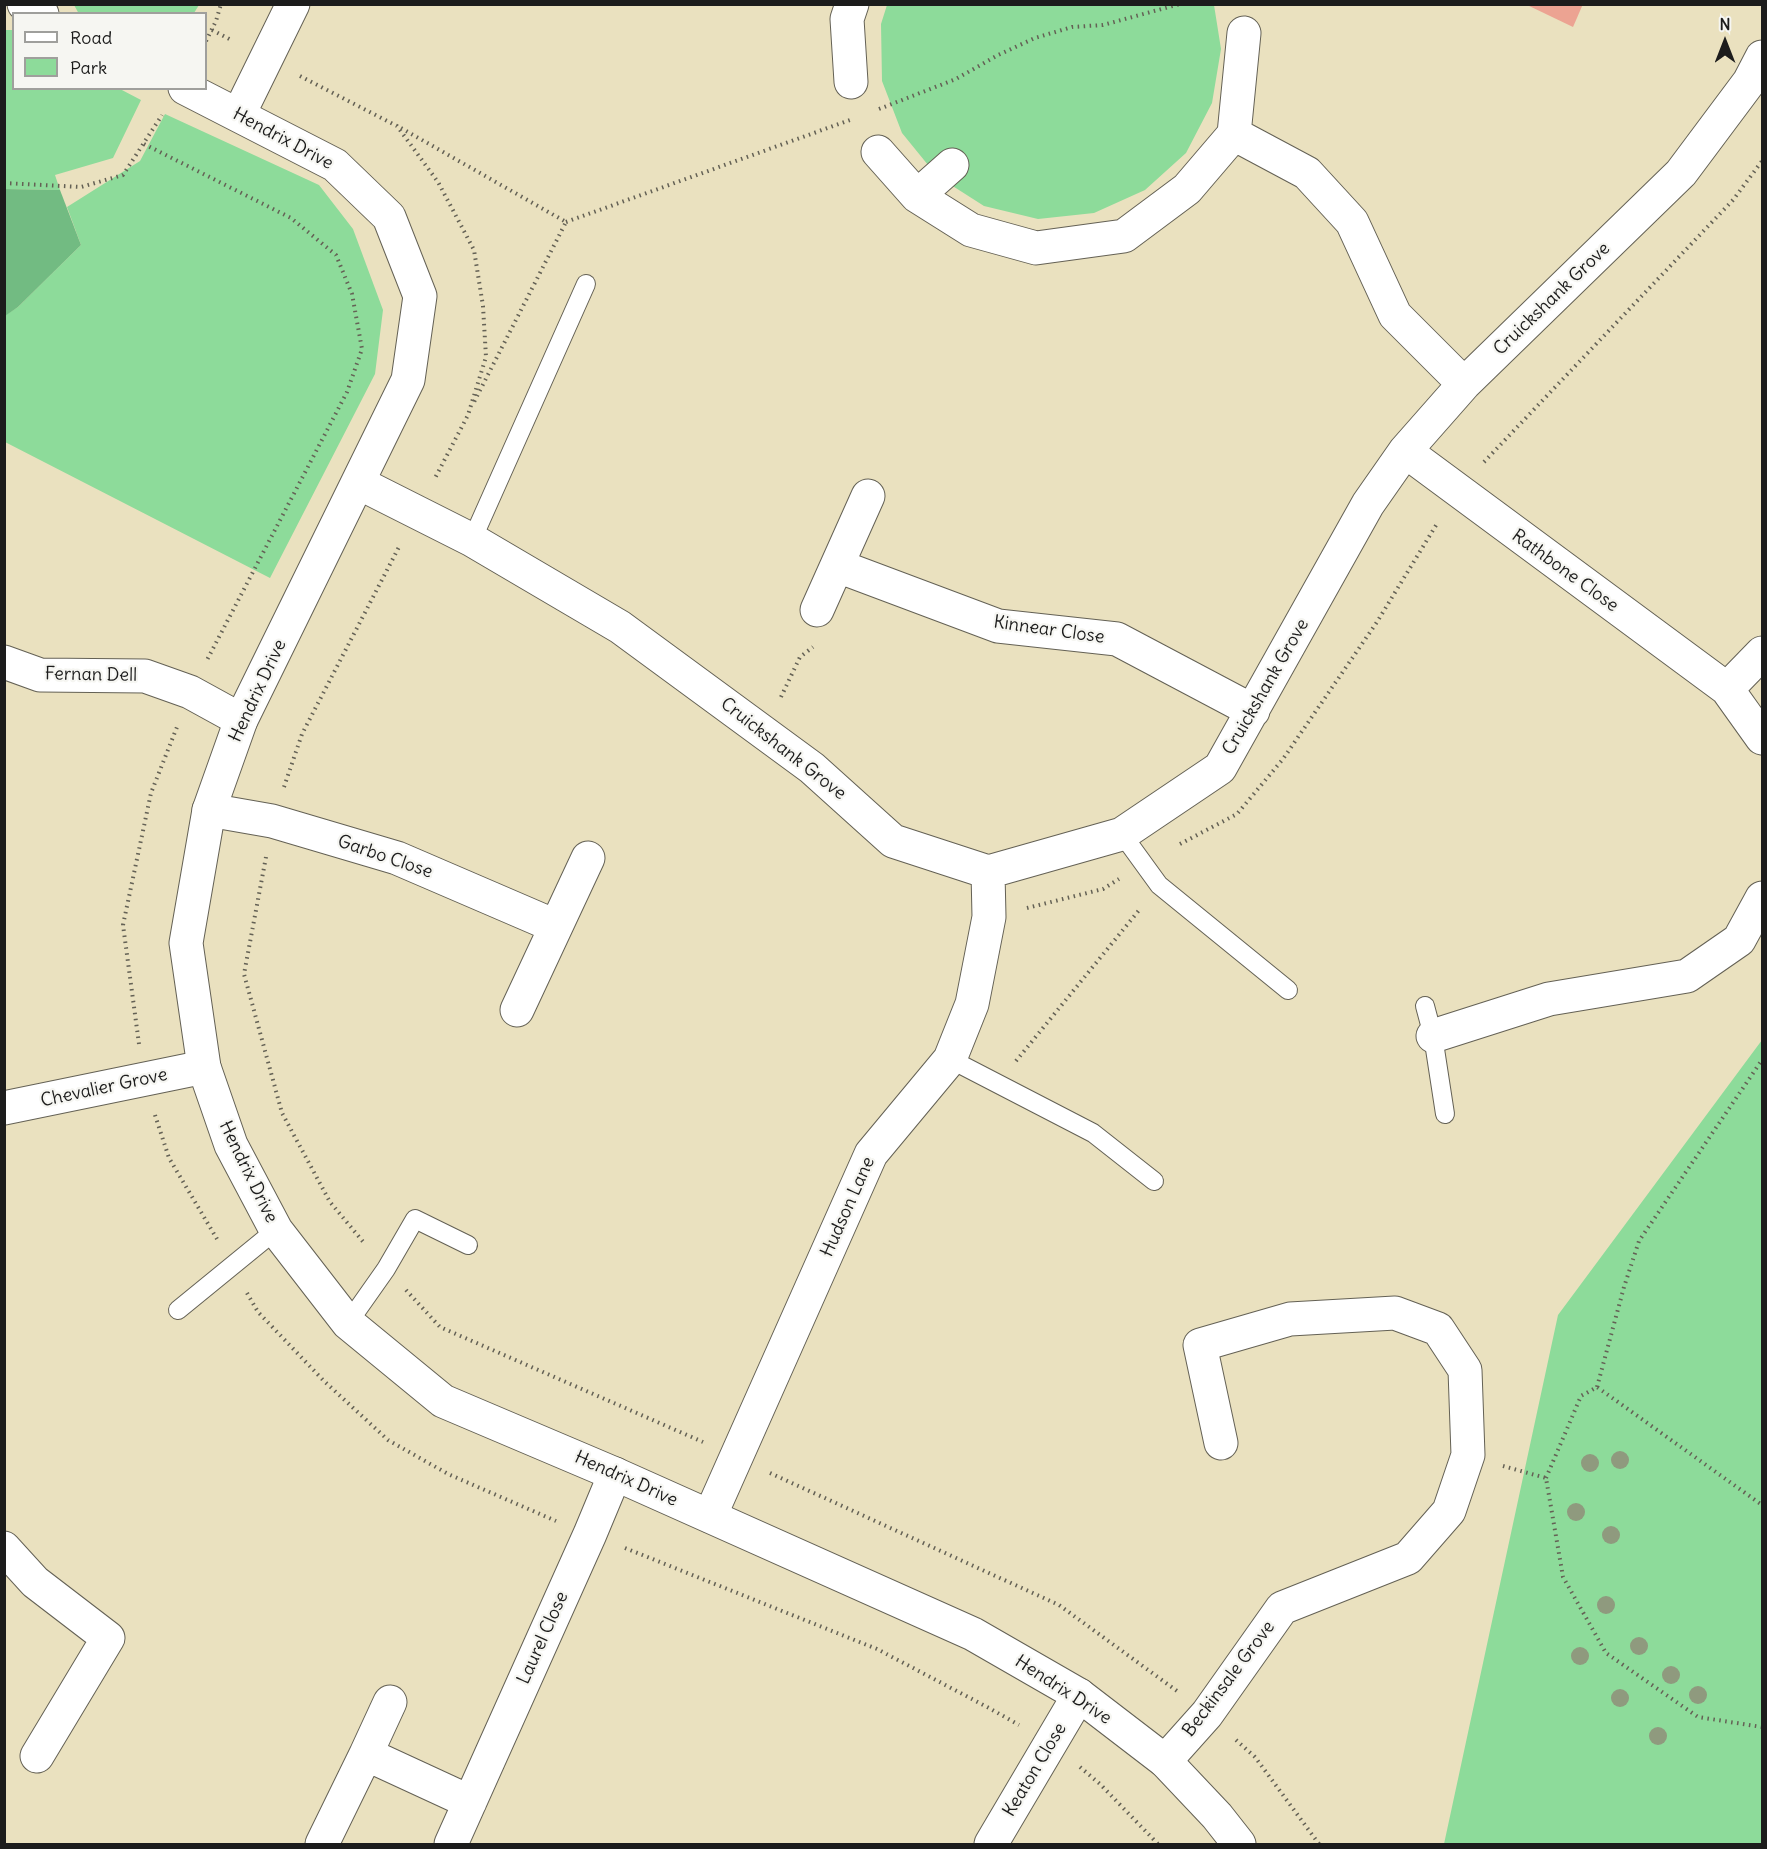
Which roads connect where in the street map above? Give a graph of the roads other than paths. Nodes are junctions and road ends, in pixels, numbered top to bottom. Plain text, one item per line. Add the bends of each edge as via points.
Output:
1 (24, 4) edge
2 (293, 4) edge
3 (852, 4) edge
4 (38, 12) edge
5 (1244, 33) dead end
6 (1762, 57) edge
7 (850, 82) road end
8 (176, 98) edge
9 (239, 114) junction
10 (1234, 134) junction
11 (878, 152) dead end
12 (952, 165) dead end
13 (917, 196) junction
14 (586, 284) dead end
15 (1464, 384) junction
16 (1405, 452) junction
17 (359, 483) junction
18 (868, 496) dead end
19 (472, 540) junction
20 (838, 566) junction
21 (818, 610) road end
22 (1762, 652) edge
23 (4, 662) edge
24 (1727, 689) junction
25 (1253, 711) junction
26 (241, 720) junction
27 (1762, 738) edge
28 (209, 810) junction
29 (1122, 834) junction
30 (588, 858) dead end
31 (988, 872) junction
32 (1762, 898) edge
33 (555, 926) junction
34 (1288, 990) dead end
35 (517, 1010) dead end
36 (1429, 1021) joint
37 (950, 1059) junction
38 (204, 1067) junction
39 (4, 1108) edge
40 (1446, 1114) dead end
41 (1154, 1181) dead end
42 (276, 1230) junction
43 (468, 1245) dead end
44 (178, 1310) dead end
45 (348, 1323) junction
46 (1221, 1443) dead end
47 (615, 1474) junction
48 (710, 1516) junction
49 (4, 1548) edge
50 (1079, 1695) junction
51 (390, 1702) dead end
52 (366, 1754) junction
53 (37, 1756) dead end
54 (1165, 1761) junction
55 (470, 1802) junction
56 (322, 1845) edge
57 (452, 1845) edge
58 (991, 1845) edge
59 (1239, 1845) edge

1 - 4 street
2 - 9 street
3 - 7 street via 847,19
5 - 10 street
6 - 15 street, Cruickshank Grove via 1749,82 1682,173
8 - 9 street, Hendrix Drive
9 - 17 street, Hendrix Drive via 335,165 389,217 420,296 408,380
10 - 13 street via 1187,189 1124,236 1036,248 971,230
10 - 15 street via 1307,173 1352,222 1395,315
11 - 13 street
12 - 13 street
14 - 19 lane
15 - 16 street, Cruickshank Grove
16 - 24 street, Rathbone Close
16 - 25 street, Cruickshank Grove via 1368,504
17 - 19 street, Cruickshank Grove
17 - 26 street, Hendrix Drive
18 - 20 street
19 - 31 street, Cruickshank Grove via 620,627 812,768 893,841
20 - 21 street
20 - 25 street, Kinnear Close via 998,626 1117,639
22 - 24 street
23 - 26 street, Fernan Dell via 40,675 146,676 190,692
24 - 27 street, Rathbone Close
25 - 29 street, Cruickshank Grove via 1220,768
26 - 28 street, Hendrix Drive
28 - 33 street, Garbo Close via 272,821 397,858
28 - 38 street, Hendrix Drive via 186,942
29 - 31 street, Cruickshank Grove
29 - 34 lane via 1159,885
30 - 33 street
31 - 37 street, Hudson Lane via 989,917 972,1004
32 - 36 street via 1739,940 1687,976
33 - 35 street
36 - 40 lane
37 - 41 lane via 1093,1133
37 - 48 street, Hudson Lane via 871,1154
38 - 39 street, Chevalier Grove
38 - 42 street, Hendrix Drive via 231,1145
42 - 44 lane
42 - 45 street, Hendrix Drive
43 - 45 lane via 415,1219
45 - 47 street, Hendrix Drive via 443,1401
46 - 54 street, Beckinsale Grove via 1200,1346 1290,1319 1395,1313 1438,1329 1465,1370 1468,1455 1449,1511 1408,1558 1282,1608 1207,1714
47 - 48 street, Hendrix Drive
47 - 55 street, Laurel Close
48 - 50 street, Hendrix Drive via 973,1634
49 - 53 street via 35,1582 108,1638
50 - 54 street, Hendrix Drive
50 - 58 street, Keaton Close
51 - 52 street
52 - 55 street
52 - 56 street
54 - 59 street, Hendrix Drive
55 - 57 street, Laurel Close

